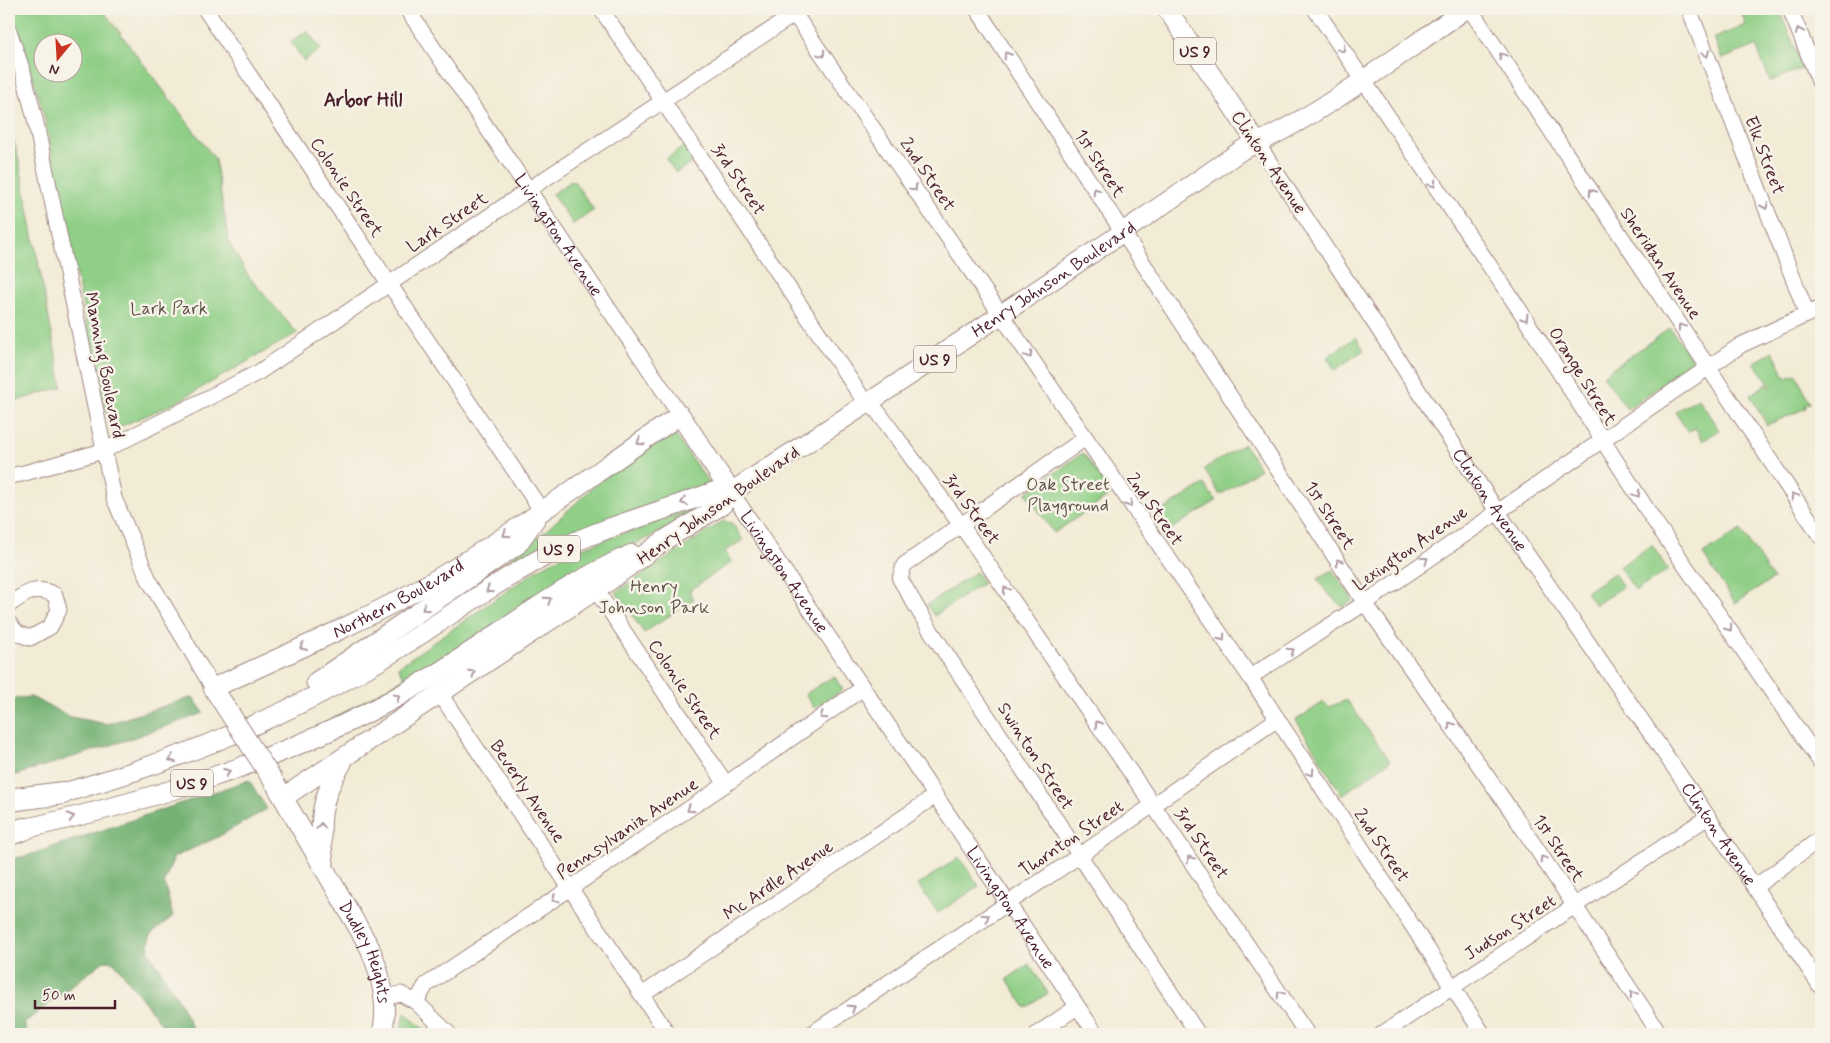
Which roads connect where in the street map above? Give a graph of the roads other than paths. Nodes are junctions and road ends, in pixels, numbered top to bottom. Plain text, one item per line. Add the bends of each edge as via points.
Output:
1 (205, 9) edge
2 (407, 9) edge
3 (601, 9) edge
4 (977, 9) edge
5 (1166, 9) edge
6 (1315, 9) edge
7 (1466, 9) edge
8 (1470, 9) edge
9 (1689, 9) edge
10 (1790, 9) edge
11 (796, 11) edge
12 (9, 31) edge
13 (1363, 80) junction
14 (1821, 86) edge
15 (664, 101) junction
16 (1257, 143) junction
17 (528, 190) junction
18 (1123, 232) junction
19 (389, 283) junction
20 (1814, 311) edge
21 (1001, 315) junction
22 (1708, 368) junction
23 (869, 404) junction
24 (680, 415) junction
25 (1084, 439) junction
26 (1600, 439) junction
27 (103, 451) junction
28 (9, 476) edge
29 (731, 492) junction
30 (541, 510) junction
31 (1497, 511) junction
32 (962, 525) junction
33 (1821, 537) edge
34 (666, 539) junction
35 (596, 590) junction
36 (1365, 603) junction
37 (9, 605) edge
38 (9, 623) edge
39 (1250, 678) junction
40 (863, 688) junction
41 (217, 694) junction
42 (440, 694) junction
43 (1276, 720) junction
44 (262, 721) junction
45 (345, 758) junction
46 (1821, 762) edge
47 (726, 784) junction
48 (63, 793) junction
49 (936, 796) junction
50 (284, 798) junction
51 (9, 800) edge
52 (1154, 805) junction
53 (9, 808) edge
54 (1708, 817) junction
55 (14, 831) edge
56 (1821, 838) edge
57 (1079, 856) junction
58 (326, 874) junction
59 (1755, 887) junction
60 (572, 888) junction
61 (1009, 902) junction
62 (1575, 906) junction
63 (1452, 987) junction
64 (1821, 987) edge
65 (642, 995) junction
66 (384, 997) junction
67 (416, 1002) junction
68 (1077, 1007) junction
69 (382, 1034) edge
70 (449, 1034) edge
71 (668, 1034) edge
72 (811, 1034) edge
73 (1037, 1034) edge
74 (1096, 1034) edge
75 (1198, 1034) edge
76 (1307, 1034) edge
77 (1382, 1034) edge
78 (1483, 1034) edge
79 (1660, 1034) edge

1 - 19 street, Colonie Street
2 - 17 street, Livingston Avenue
3 - 15 street, 3rd Street
18 -> 4 street, 1st Street
5 - 16 main road, Clinton Avenue / US 9
6 -> 13 street, Orange Street
7 - 13 main road, Henry Johnson Boulevard
22 -> 8 street, Sheridan Avenue
9 -> 20 street, Elk Street
14 -> 10 street
11 - 15 street, Lark Street
11 -> 21 street, 2nd Street
12 - 27 street, Manning Boulevard via 35,119
13 - 16 main road, Henry Johnson Boulevard via 1272,137
13 -> 26 street, Orange Street via 1519,309
15 - 17 street, Lark Street
15 - 23 street, 3rd Street
16 - 18 main road, Henry Johnson Boulevard / US 9
16 - 31 street, Clinton Avenue
17 - 19 street, Lark Street
17 - 24 street, Livingston Avenue
18 - 21 main road, Henry Johnson Boulevard / US 9
36 -> 18 street, 1st Street
19 - 27 street, Lark Street via 259,372
19 - 30 street, Colonie Street
20 - 22 street, Lexington Avenue via 1741,345
21 - 23 main road, Henry Johnson Boulevard / US 9
21 -> 25 street, 2nd Street
22 - 26 street, Lexington Avenue
33 -> 22 street, Sheridan Avenue
23 - 29 main road, Henry Johnson Boulevard / US 9
23 - 32 street, 3rd Street
24 - 29 main road, Livingston Avenue
24 -> 30 main road, Northern Boulevard
25 - 32 street
25 -> 39 street, 2nd Street
26 - 31 street, Lexington Avenue
26 -> 46 street, Orange Street
27 - 28 street, Lark Street
27 - 41 street, Manning Boulevard via 114,498 149,580
29 - 34 main road, Henry Johnson Boulevard / US 9 via 722,505
29 - 40 street, Livingston Avenue
29 -> 44 main road, US 9 via 713,492 569,545 521,569 376,662
30 -> 41 main road, Northern Boulevard via 466,561
30 -> 44 main road via 517,545
36 -> 31 street, Lexington Avenue
31 - 54 street, Clinton Avenue
52 -> 32 street, 3rd Street
32 - 57 street, Swinton Street via 904,565 900,579
34 - 35 main road, Henry Johnson Boulevard
55 -> 34 main road, US 9 / US 9 via 205,779 353,720 439,673 591,573
42 -> 35 main road
35 - 47 street, Colonie Street
39 -> 36 street, Lexington Avenue
62 -> 36 street, 1st Street
37 - 38 street via 27,592 39,589 55,595 59,610 50,626 30,638 18,633
39 - 43 street, 2nd Street
40 -> 47 street, Pennsylvania Avenue
40 - 49 street, Livingston Avenue
41 - 50 main road, bridge
42 - 45 main road
42 - 60 street, Beverly Avenue
43 - 52 street, Thornton Street
43 -> 63 street, 2nd Street
44 -> 48 main road, US 9 via 163,762
45 - 50 main road
58 -> 45 main road via 320,826 323,803 329,784
47 -> 60 street, Pennsylvania Avenue
48 - 51 highway
48 - 53 main road, US 9
49 - 61 street, Livingston Avenue
49 - 65 street, Mc Ardle Avenue
50 - 58 main road
52 - 57 street, Thornton Street
76 -> 52 street, 3rd Street
54 - 59 street, Clinton Avenue
54 - 62 street, Judson Street
56 - 59 street
57 - 61 street, Thornton Street
57 - 75 street, Swinton Street
58 - 66 main road, Dudley Heights via 370,948
59 - 64 street, Clinton Avenue
60 - 65 street, Beverly Avenue
60 -> 67 street, Pennsylvania Avenue via 426,985
61 - 68 street, Livingston Avenue
72 -> 61 street, Thornton Street
62 - 63 street, Judson Street
79 -> 62 street, 1st Street
63 - 77 street, Judson Street
63 - 78 street, 2nd Street
65 - 71 street, Beverly Avenue
66 - 67 street via 401,994
66 - 69 main road, Dudley Heights
67 - 70 street
68 - 73 street
68 - 74 street, Livingston Avenue

